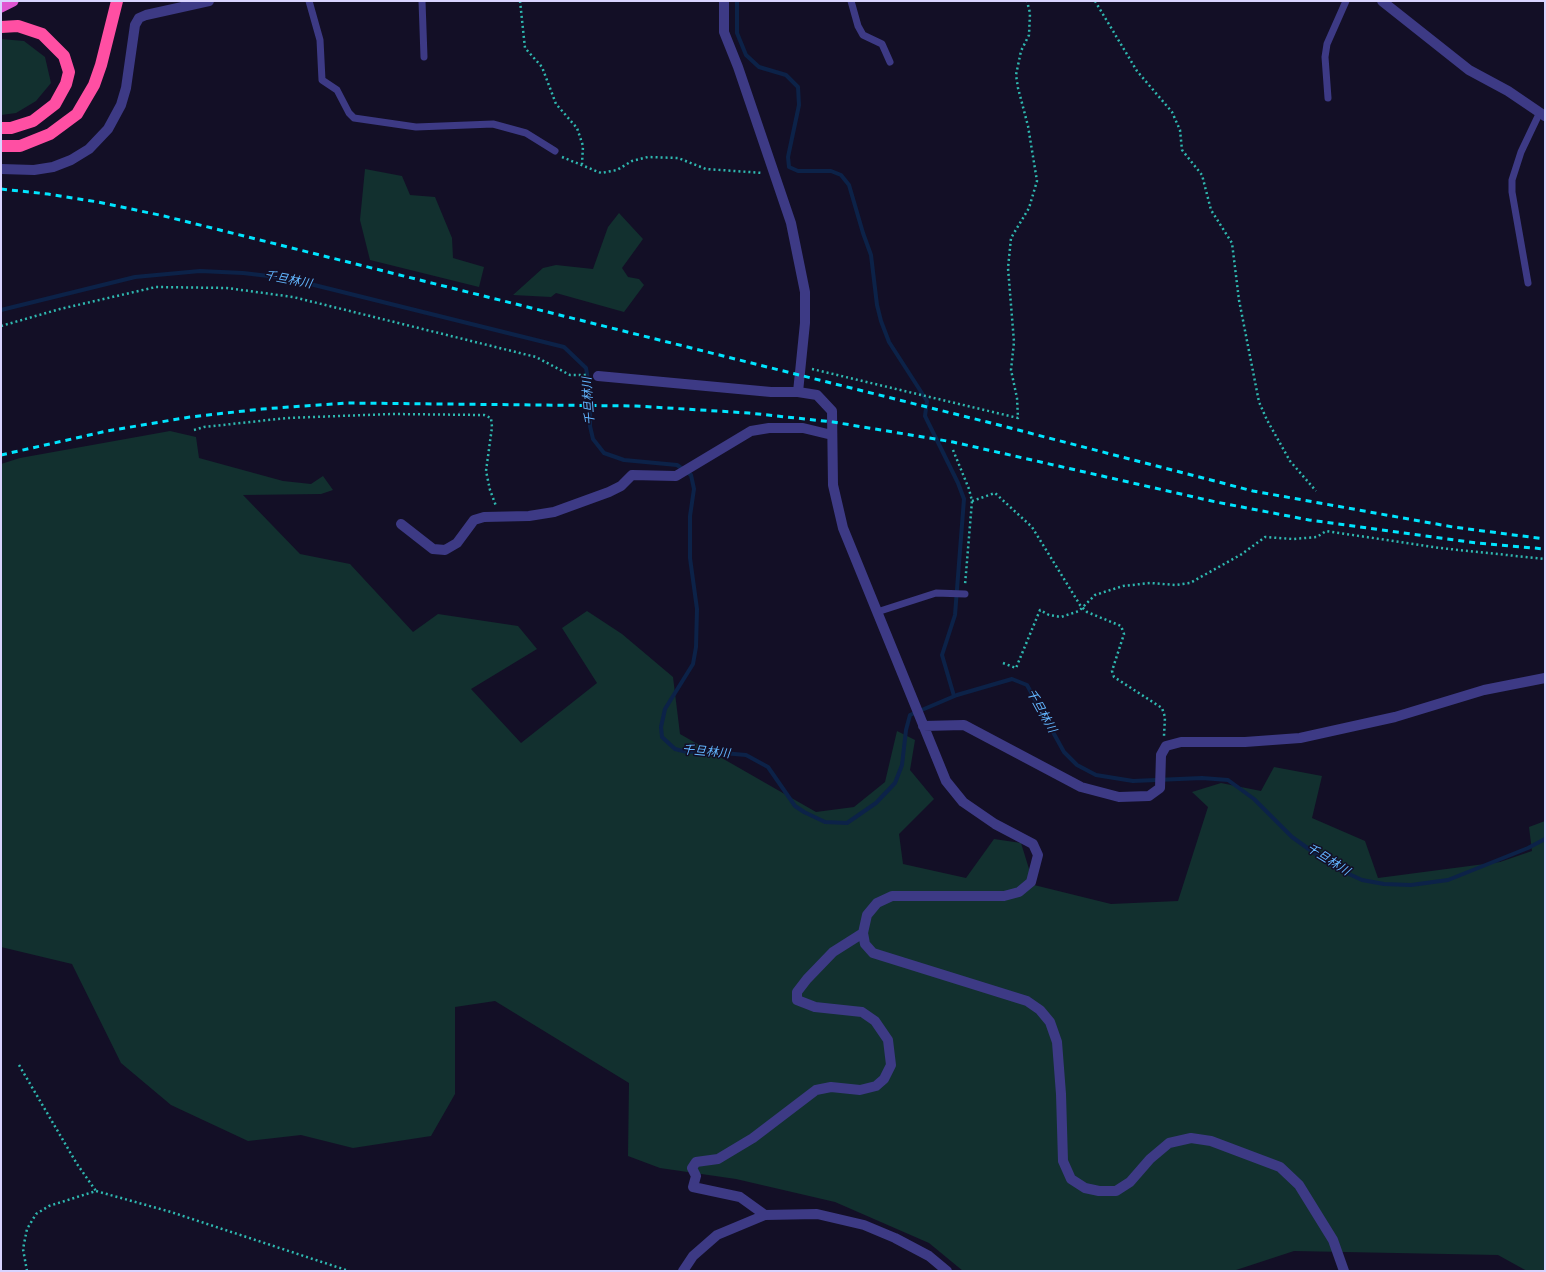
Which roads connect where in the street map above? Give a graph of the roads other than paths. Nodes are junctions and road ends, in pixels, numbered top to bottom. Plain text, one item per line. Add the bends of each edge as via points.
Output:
1 (13, 1) edge
2 (117, 1) edge
3 (209, 1) edge
4 (309, 1) edge
5 (422, 1) edge
6 (724, 1) edge
7 (851, 1) edge
8 (1346, 1) edge
9 (1382, 1) edge
10 (1, 7) edge
11 (1, 27) edge
12 (424, 57) dead end
13 (890, 62) dead end
14 (1328, 98) dead end
15 (1542, 114) edge
16 (1, 128) edge
17 (1, 146) edge
18 (555, 151) road end
19 (1, 170) edge
20 (1528, 283) dead end
21 (598, 376) road end
22 (798, 392) junction
23 (832, 435) junction
24 (401, 524) dead end
25 (965, 594) road end
26 (877, 612) junction
27 (1545, 678) edge
28 (922, 724) junction
29 (863, 933) junction
30 (765, 1215) junction
31 (683, 1271) edge
32 (947, 1271) edge
33 (1344, 1271) edge

1 - 10 highway
2 - 17 highway via 94,85 77,114 50,134 20,146
3 - 19 street via 139,18 135,25 121,105 108,129 89,149 53,168
4 - 18 lane via 320,40 322,80 337,90 348,113 354,118 416,127 493,124 526,133
5 - 12 lane
6 - 22 street via 724,32 791,223 805,292 805,323
7 - 13 lane via 863,35 882,44
8 - 14 lane via 1327,44 1325,56
9 - 15 street via 1469,70 1508,91
11 - 16 highway via 18,26 42,34 64,56 69,72 66,84 55,104 33,121 11,128
15 - 20 lane via 1521,152 1512,180
21 - 22 street via 771,392
22 - 23 street via 816,395 832,411
23 - 24 street via 803,428 768,428 751,431 676,476 632,475 621,486 609,492 554,512 474,520 457,543 445,550 433,549
23 - 26 street via 833,485 843,528
25 - 26 lane via 936,593
26 - 28 street
27 - 28 street via 1484,690 1395,717 1300,738 1245,742 1180,742 1166,746 1161,755 1160,788 1149,796 1119,797 1081,787 964,725
28 - 29 street via 946,781 963,802 995,824 1033,844 1038,855 1036,869 1031,882 1019,892 1004,896 892,896 877,903 867,915
29 - 30 street via 833,952 797,992 798,1000 815,1007 862,1012 875,1021 888,1040 891,1065 884,1079 876,1086 860,1090 831,1087 816,1090 753,1138 718,1159 696,1162 692,1168 696,1176 694,1186 740,1197
29 - 33 street via 865,944 873,953 1027,1001 1040,1010 1050,1022 1057,1042 1063,1161 1071,1179 1085,1188 1099,1191 1116,1190 1130,1182 1150,1159 1169,1143 1191,1138 1211,1141 1280,1167 1299,1185 1333,1240
30 - 31 street via 717,1235 694,1256
30 - 32 street via 817,1214 864,1225 922,1252

